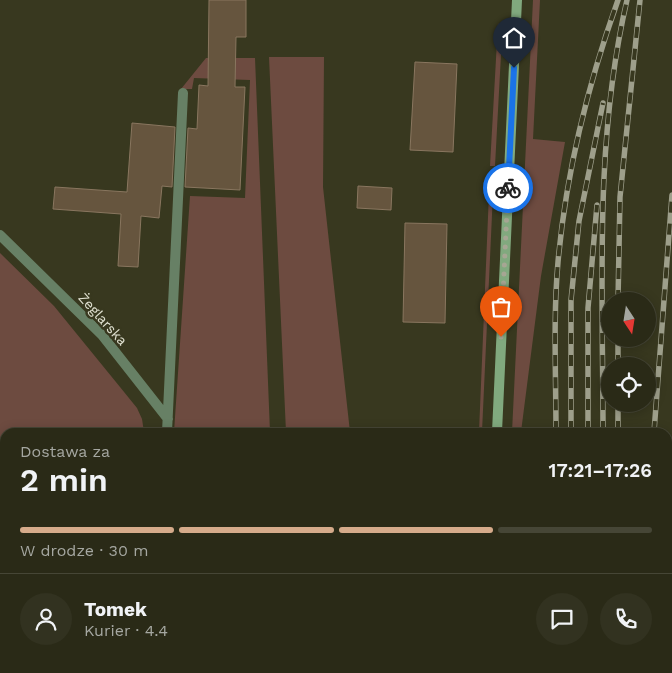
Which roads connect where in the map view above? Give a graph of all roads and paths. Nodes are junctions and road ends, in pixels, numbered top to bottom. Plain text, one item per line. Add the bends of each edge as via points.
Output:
1 (517, 0) edge
2 (184, 92) dead end
3 (0, 235) edge
4 (168, 419) junction
5 (167, 428) edge
6 (497, 428) edge

1 - 6 main road
2 - 4 street
3 - 4 street, Żeglarska via 102,335
4 - 5 street

